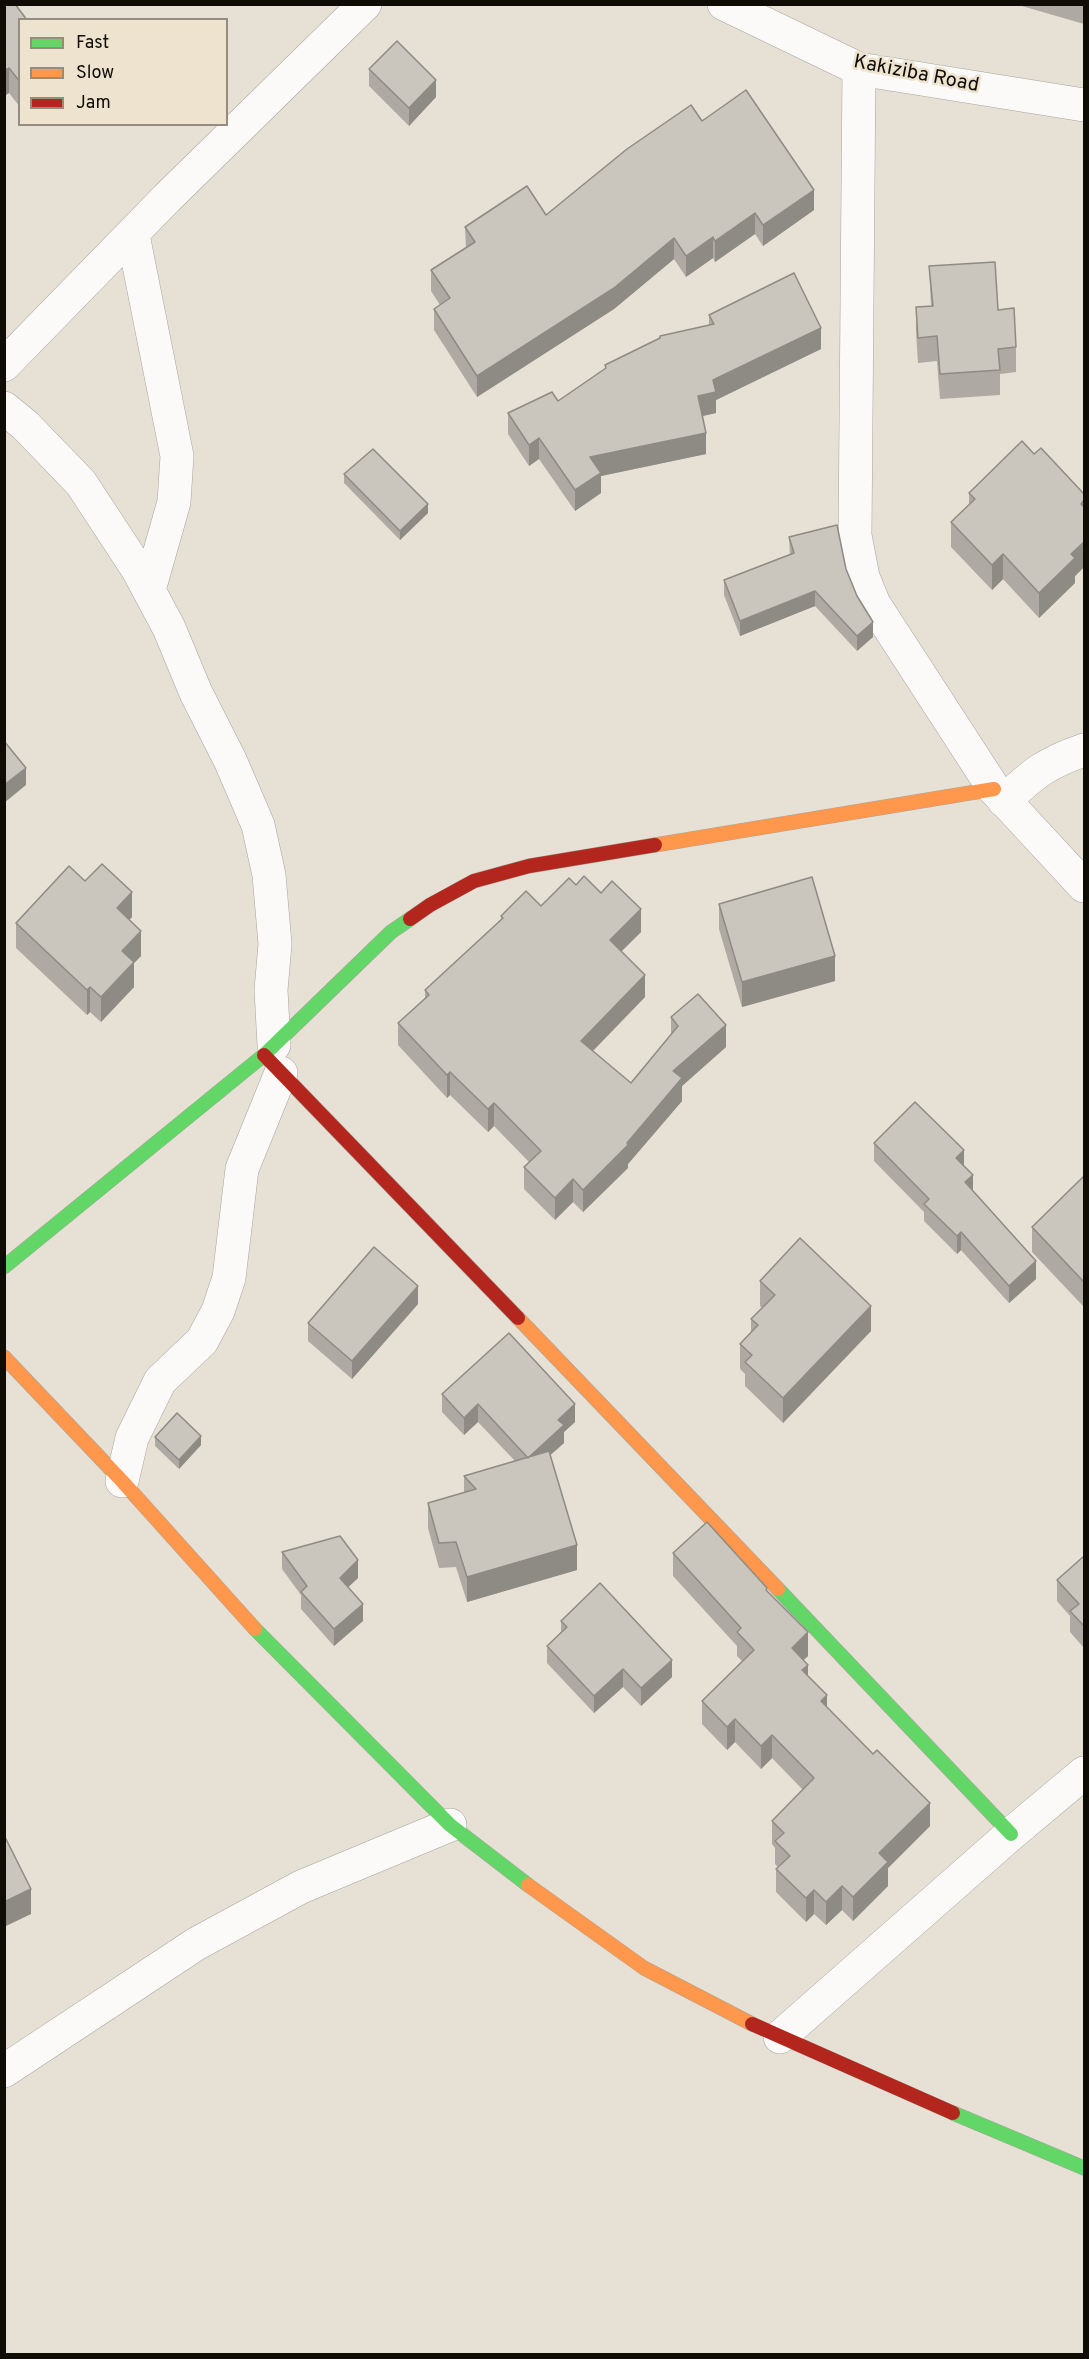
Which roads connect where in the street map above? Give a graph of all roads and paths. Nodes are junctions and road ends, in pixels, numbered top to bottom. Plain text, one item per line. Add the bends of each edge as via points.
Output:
1 (365, 4) edge
2 (724, 4) edge
3 (859, 69) junction
4 (1084, 105) edge
5 (133, 235) junction
6 (4, 365) edge
7 (4, 408) edge
8 (149, 590) junction
9 (1084, 750) edge
10 (999, 795) junction
11 (1084, 886) edge
12 (273, 1058) junction
13 (4, 1267) edge
14 (4, 1357) edge
15 (122, 1481) junction
16 (1084, 1773) edge
17 (450, 1825) junction
18 (1011, 1834) junction
19 (780, 2037) junction
20 (4, 2072) edge
21 (1084, 2168) edge

1 - 5 street
2 - 3 street, Kakiziba Road
3 - 4 street, Kakiziba Road
3 - 10 street via 855,523 858,555 874,604
5 - 6 street
5 - 8 street via 177,456 174,502
7 - 8 street via 81,483
8 - 12 street via 258,825 275,944 271,990
9 - 10 street via 1058,759
10 - 11 street
10 - 12 street via 529,866 474,881 430,904 391,932
12 - 13 street
12 - 15 street via 242,1169 229,1278 218,1311 202,1341 156,1389 132,1438
12 - 18 street
14 - 15 street
15 - 17 street via 264,1640
16 - 18 street
17 - 19 street via 644,1968
17 - 20 street via 301,1887 196,1944
18 - 19 street
19 - 21 street

